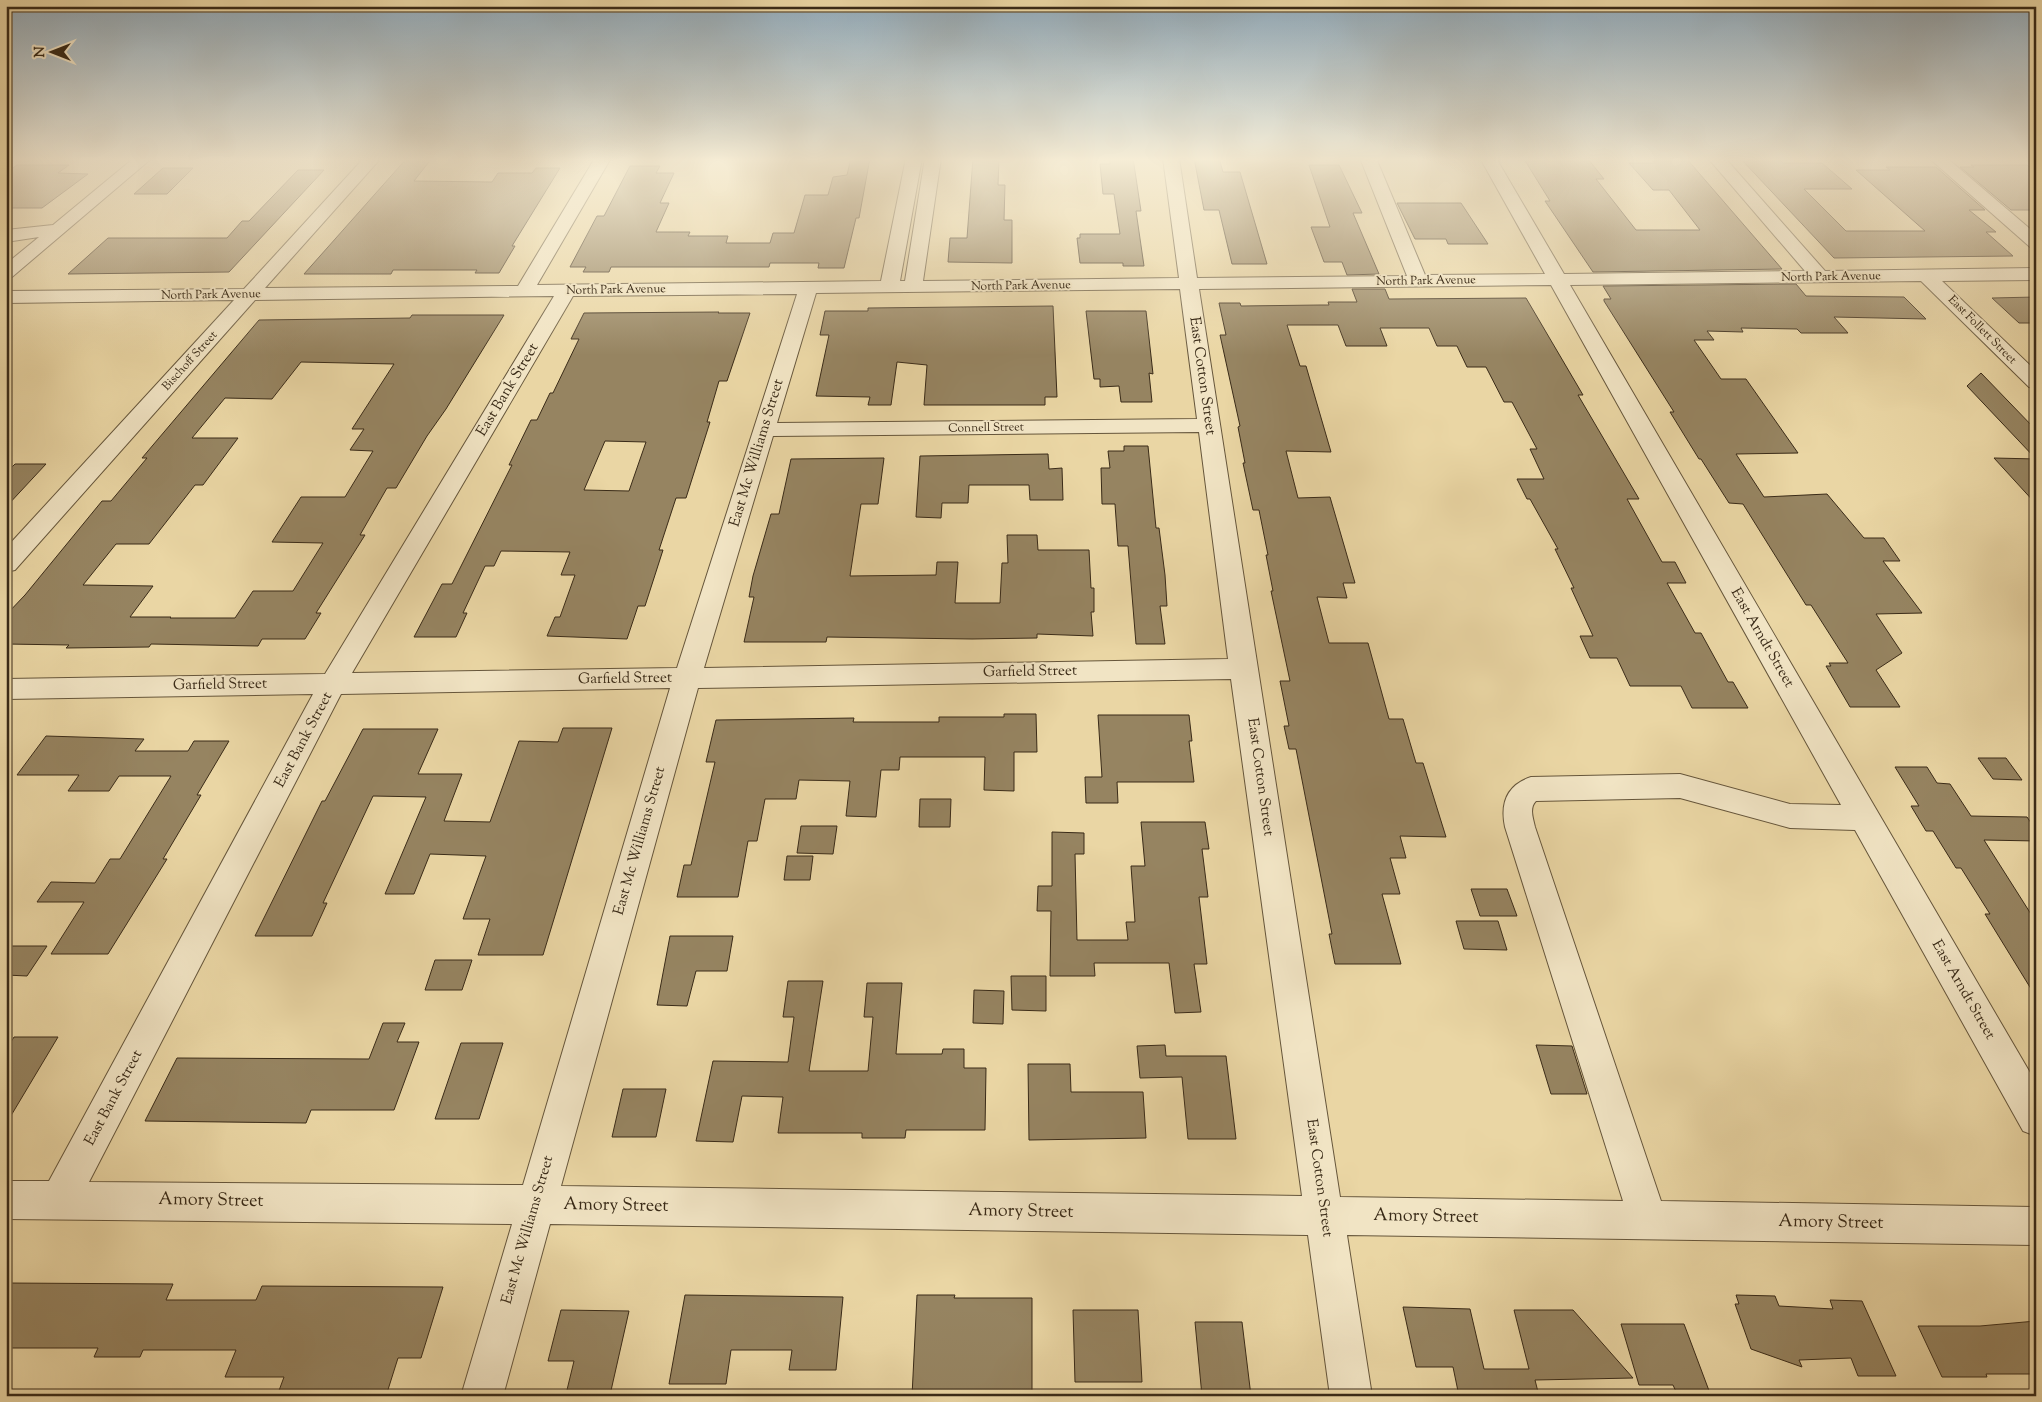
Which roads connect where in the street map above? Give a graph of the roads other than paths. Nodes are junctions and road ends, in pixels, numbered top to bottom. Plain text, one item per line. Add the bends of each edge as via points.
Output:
1 (66, 223) edge
2 (314, 223) edge
3 (564, 223) edge
4 (901, 223) edge
5 (923, 223) edge
6 (1180, 223) edge
7 (1395, 223) edge
8 (1525, 223) edge
9 (1773, 223) edge
10 (2013, 223) edge
11 (58, 230) junction
12 (6, 237) edge
13 (2036, 243) edge
14 (10, 267) edge
15 (2036, 274) edge
16 (1927, 276) junction
17 (1820, 277) junction
18 (1557, 280) junction
19 (1418, 281) junction
20 (1189, 284) junction
21 (913, 287) junction
22 (808, 288) junction
23 (889, 288) junction
24 (524, 291) junction
25 (567, 291) junction
26 (250, 295) junction
27 (6, 297) edge
28 (2036, 383) edge
29 (1209, 425) junction
30 (764, 430) junction
31 (6, 564) edge
32 (1244, 669) junction
33 (687, 678) junction
34 (334, 684) junction
35 (6, 689) edge
36 (1864, 818) junction
37 (2036, 1118) edge
38 (6, 1200) edge
39 (60, 1200) junction
40 (535, 1204) junction
41 (1325, 1216) junction
42 (1648, 1220) junction
43 (2036, 1226) edge
44 (482, 1396) edge
45 (1351, 1396) edge

1 - 11 street
2 - 26 street, Bischoff Street
3 - 24 street
4 - 23 street
5 - 21 street
6 - 20 street, East Cotton Street
7 - 19 street
8 - 18 street, East Arndt Street
9 - 17 street
10 - 13 street
11 - 12 street
11 - 14 street
15 - 16 street, North Park Avenue
16 - 17 street, North Park Avenue
16 - 28 street, East Follett Street
17 - 18 street, North Park Avenue
18 - 19 street, North Park Avenue
18 - 36 street, East Arndt Street
19 - 20 street, North Park Avenue
20 - 21 street, North Park Avenue
20 - 29 street, East Cotton Street
21 - 23 street, North Park Avenue
22 - 23 street, North Park Avenue
22 - 25 street, North Park Avenue
22 - 30 street, East Mc Williams Street
24 - 25 street, North Park Avenue
24 - 26 street, North Park Avenue
25 - 34 street, East Bank Street
26 - 27 street, North Park Avenue
26 - 31 street, Bischoff Street
29 - 30 street, Connell Street
29 - 32 street, East Cotton Street
30 - 33 street, East Mc Williams Street
32 - 33 street, Garfield Street
32 - 41 street, East Cotton Street
33 - 34 street, Garfield Street
33 - 40 street, East Mc Williams Street
34 - 35 street, Garfield Street
34 - 39 street, East Bank Street
36 - 37 street, East Arndt Street
36 - 42 street via 1790,816 1680,786 1531,789 1519,799 1520,827
38 - 39 street, Amory Street
39 - 40 street, Amory Street
40 - 41 street, Amory Street
40 - 44 street, East Mc Williams Street
41 - 42 street, Amory Street
41 - 45 street, East Cotton Street
42 - 43 street, Amory Street

